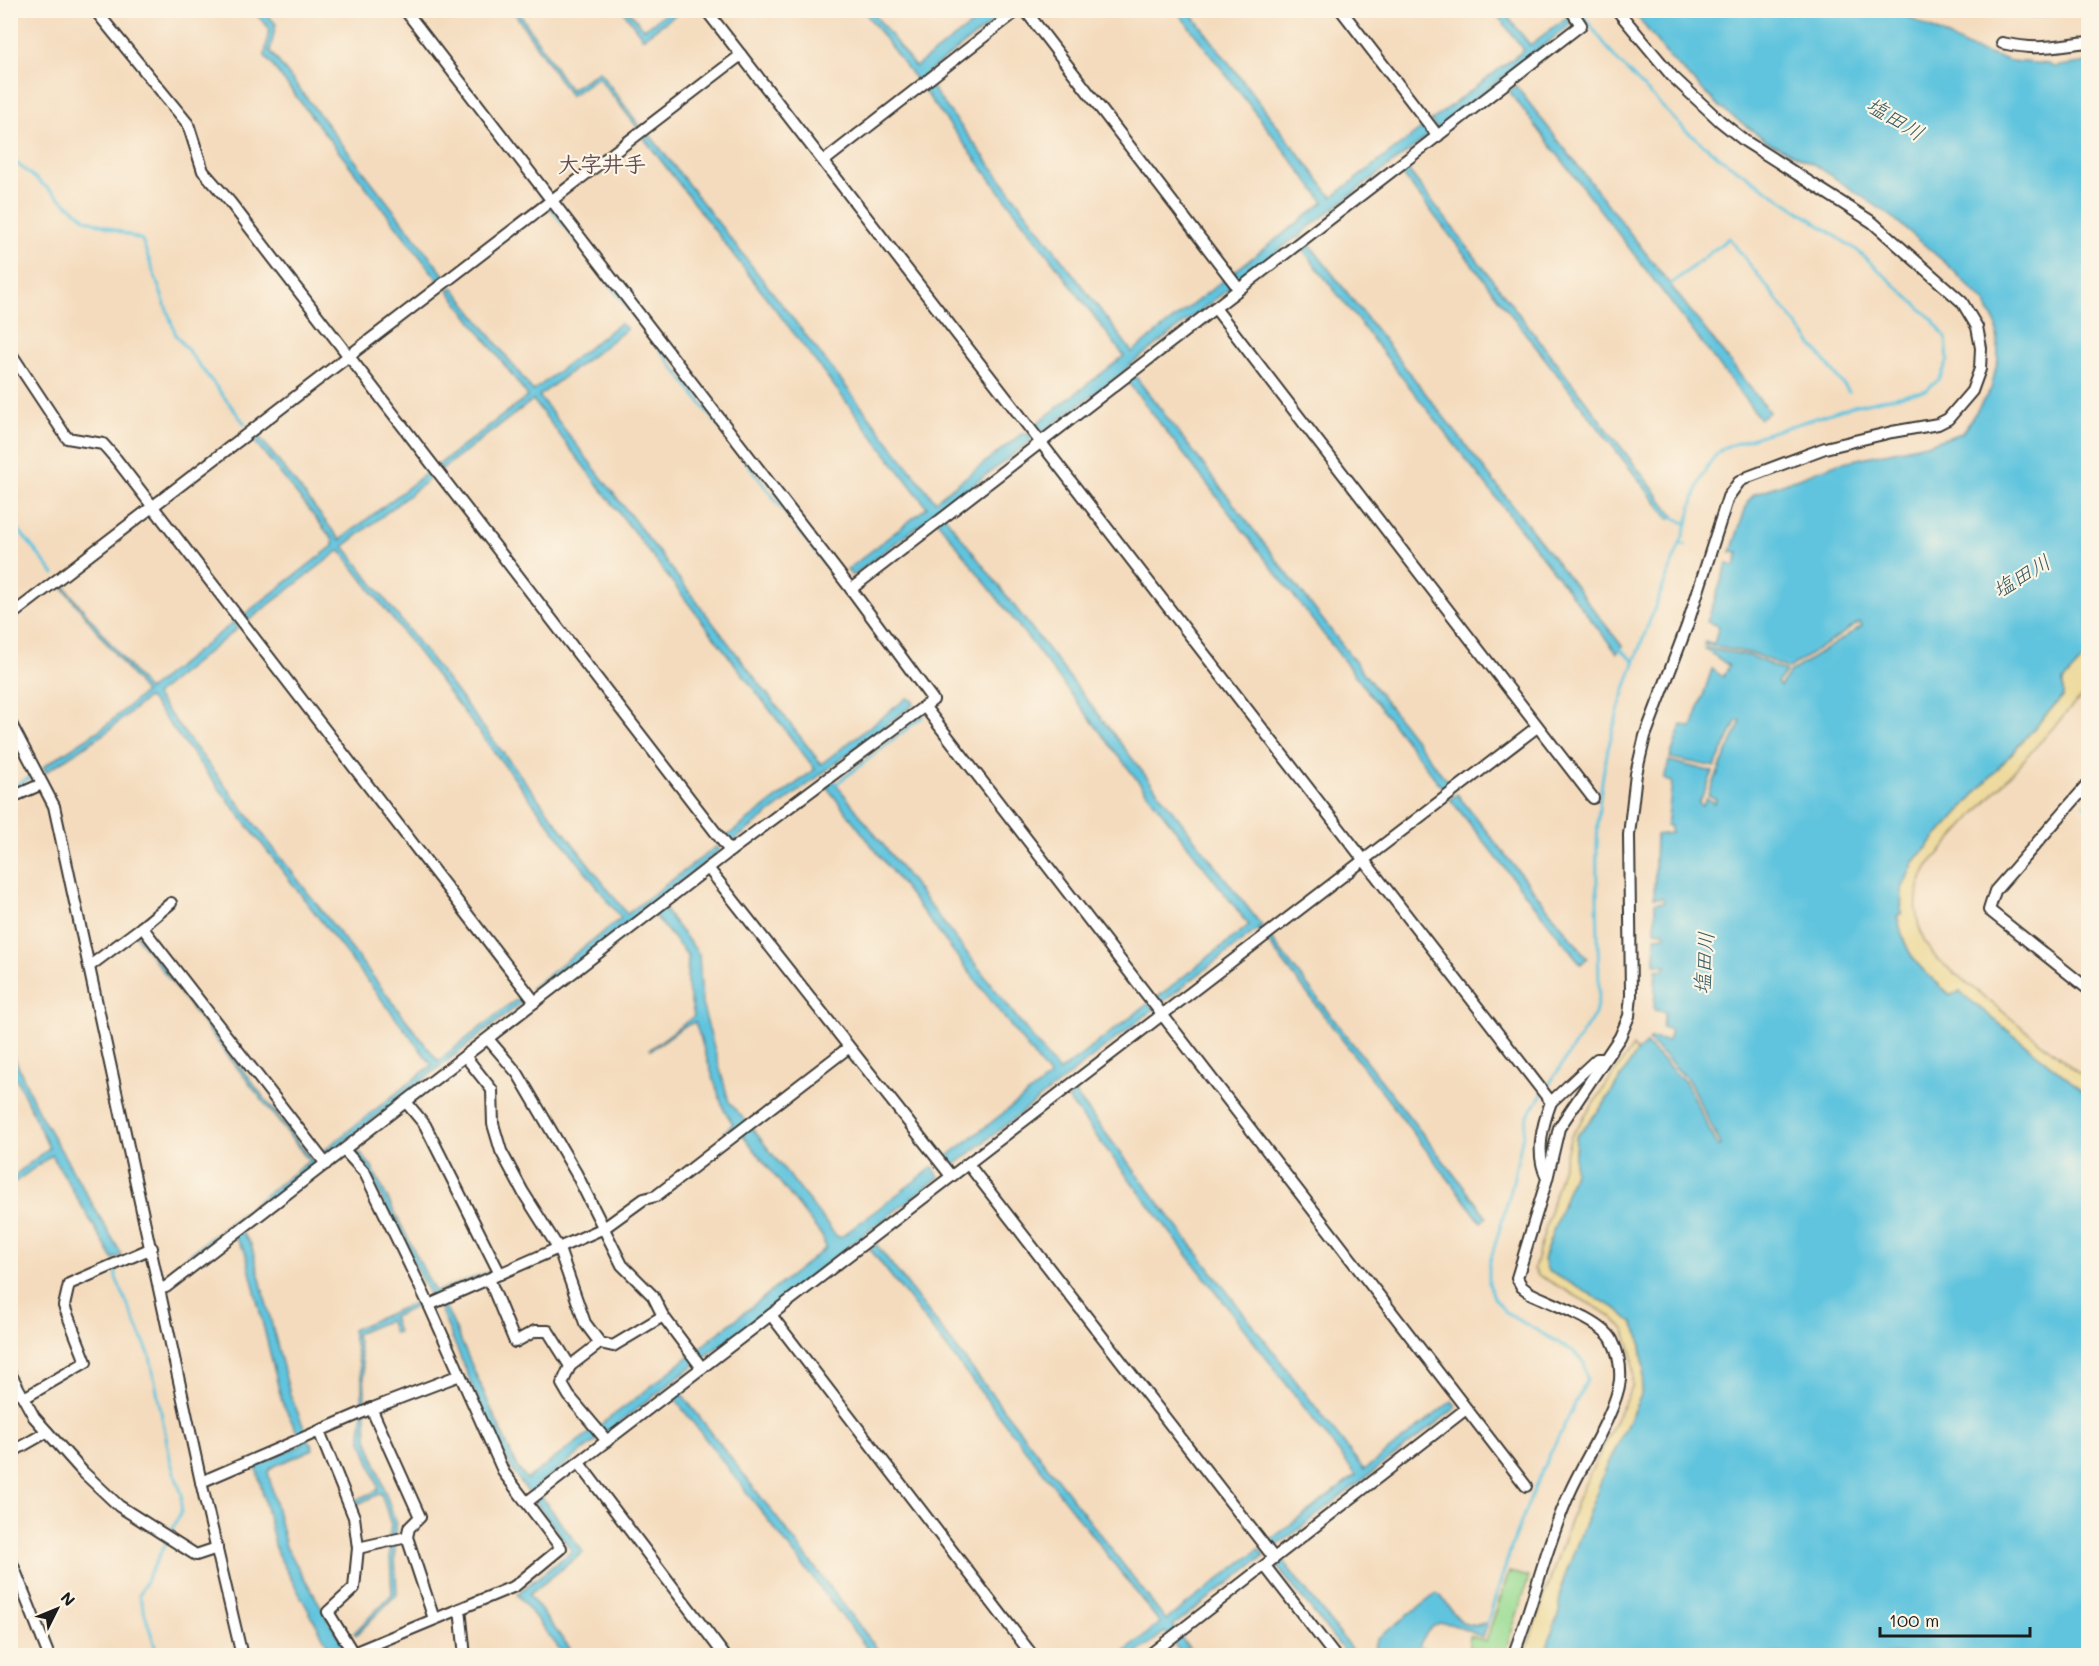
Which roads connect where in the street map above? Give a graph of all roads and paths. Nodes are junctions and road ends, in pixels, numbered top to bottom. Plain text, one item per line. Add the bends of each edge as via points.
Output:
1 (95, 10) edge
2 (405, 10) edge
3 (706, 10) edge
4 (1018, 10) edge
5 (1025, 10) edge
6 (1341, 10) edge
7 (1570, 10) edge
8 (1617, 10) edge
9 (2088, 42) edge
10 (2002, 44) dead end
11 (741, 55) junction
12 (1434, 130) junction
13 (824, 161) junction
14 (552, 201) junction
15 (1234, 283) junction
16 (1215, 308) junction
17 (10, 352) edge
18 (350, 357) junction
19 (1035, 437) junction
20 (153, 507) junction
21 (851, 589) junction
22 (10, 616) edge
23 (924, 706) junction
24 (10, 722) edge
25 (1537, 727) junction
26 (42, 784) junction
27 (2088, 784) edge
28 (10, 798) edge
29 (1593, 798) dead end
30 (730, 851) junction
31 (1363, 860) junction
32 (708, 868) junction
33 (171, 903) dead end
34 (142, 927) junction
35 (91, 965) junction
36 (2088, 989) edge
37 (535, 1002) junction
38 (1156, 1007) junction
39 (488, 1039) junction
40 (848, 1048) junction
41 (465, 1056) junction
42 (1603, 1059) junction
43 (1549, 1100) junction
44 (406, 1102) junction
45 (344, 1150) junction
46 (326, 1164) junction
47 (968, 1164) junction
48 (946, 1170) junction
49 (1547, 1179) junction
50 (603, 1228) junction
51 (152, 1248) junction
52 (559, 1249) junction
53 (500, 1274) junction
54 (489, 1279) junction
55 (161, 1288) junction
56 (435, 1302) junction
57 (771, 1315) junction
58 (663, 1316) junction
59 (600, 1343) junction
60 (700, 1365) junction
61 (570, 1366) junction
62 (10, 1373) edge
63 (460, 1376) junction
64 (24, 1398) junction
65 (1466, 1409) junction
66 (367, 1410) junction
67 (47, 1432) junction
68 (315, 1434) junction
69 (607, 1441) junction
70 (10, 1453) edge
71 (579, 1463) junction
72 (201, 1482) junction
73 (1526, 1486) dead end
74 (529, 1500) junction
75 (397, 1539) junction
76 (217, 1548) junction
77 (358, 1548) junction
78 (1272, 1555) junction
79 (10, 1558) edge
80 (460, 1609) junction
81 (434, 1619) junction
82 (350, 1654) edge
83 (50, 1656) edge
84 (243, 1656) edge
85 (465, 1656) edge
86 (725, 1656) edge
87 (1032, 1656) edge
88 (1148, 1656) edge
89 (1335, 1656) edge
90 (1513, 1656) edge

1 - 18 street via 188,124 209,180
2 - 14 street
3 - 11 street
4 - 13 street
5 - 15 street
6 - 12 street
7 - 12 street via 1581,26
8 - 42 street via 1672,76 1720,121 1872,222 1962,302 1977,327 1981,348 1980,369 1972,391 1948,419 1825,448 1748,477 1728,497 1687,626 1645,736 1636,774 1629,835 1629,1016
9 - 10 street via 2049,49
11 - 13 street
11 - 14 street
12 - 15 street via 1400,165 1302,241
13 - 19 street
14 - 18 street
14 - 21 street
15 - 16 street
16 - 19 street via 1128,375
16 - 25 street
17 - 20 street via 67,438 103,444
18 - 20 street
18 - 30 street
19 - 21 street via 946,515
19 - 31 street
20 - 22 street
20 - 37 street
21 - 23 street via 933,700
23 - 30 street
23 - 38 street
24 - 26 street
25 - 29 street
25 - 31 street
26 - 28 street
26 - 35 street via 54,806
27 - 36 street via 1995,891 1989,910
30 - 32 street
31 - 38 street via 1264,935
31 - 43 street
32 - 37 street
32 - 40 street
33 - 34 street
34 - 35 street
34 - 46 street
35 - 51 street
37 - 39 street
38 - 47 street via 1065,1088
38 - 65 street
39 - 41 street
39 - 50 street via 518,1074
40 - 48 street
40 - 50 street via 656,1196 644,1199
41 - 44 street
41 - 52 street via 492,1090 493,1124 501,1150
42 - 43 street via 1597,1059
42 - 49 street via 1559,1128
43 - 49 street via 1542,1127 1542,1168
44 - 45 street
44 - 53 street via 425,1125
45 - 46 street
45 - 56 street via 365,1173
46 - 55 street
47 - 48 street
47 - 78 street
48 - 57 street via 869,1240
49 - 90 street via 1517,1278 1530,1293 1599,1327 1611,1337 1618,1355 1620,1380 1613,1403 1569,1493
50 - 52 street
50 - 58 street via 622,1265 653,1296
51 - 55 street
51 - 64 street via 69,1284 64,1306 86,1362
52 - 53 street
52 - 59 street via 585,1323
53 - 54 street
54 - 56 street
54 - 61 street via 515,1342 535,1331 548,1331
55 - 72 street
56 - 63 street
57 - 60 street
57 - 87 street
58 - 59 street via 613,1346
58 - 60 street
59 - 61 street
60 - 69 street
61 - 69 street via 562,1384
62 - 64 street
63 - 66 street
63 - 74 street via 504,1473
64 - 67 street
65 - 73 street
65 - 78 street
66 - 68 street
66 - 75 street via 420,1517
67 - 70 street
67 - 76 street via 118,1506 196,1555
68 - 72 street
68 - 77 street via 354,1517
69 - 71 street
71 - 74 street
71 - 86 street
72 - 76 street
74 - 80 street via 561,1548 515,1586
75 - 77 street
75 - 81 street
76 - 84 street
77 - 82 street via 354,1588 328,1612
78 - 88 street
78 - 89 street
79 - 83 street
80 - 81 street
80 - 85 street
81 - 82 street

